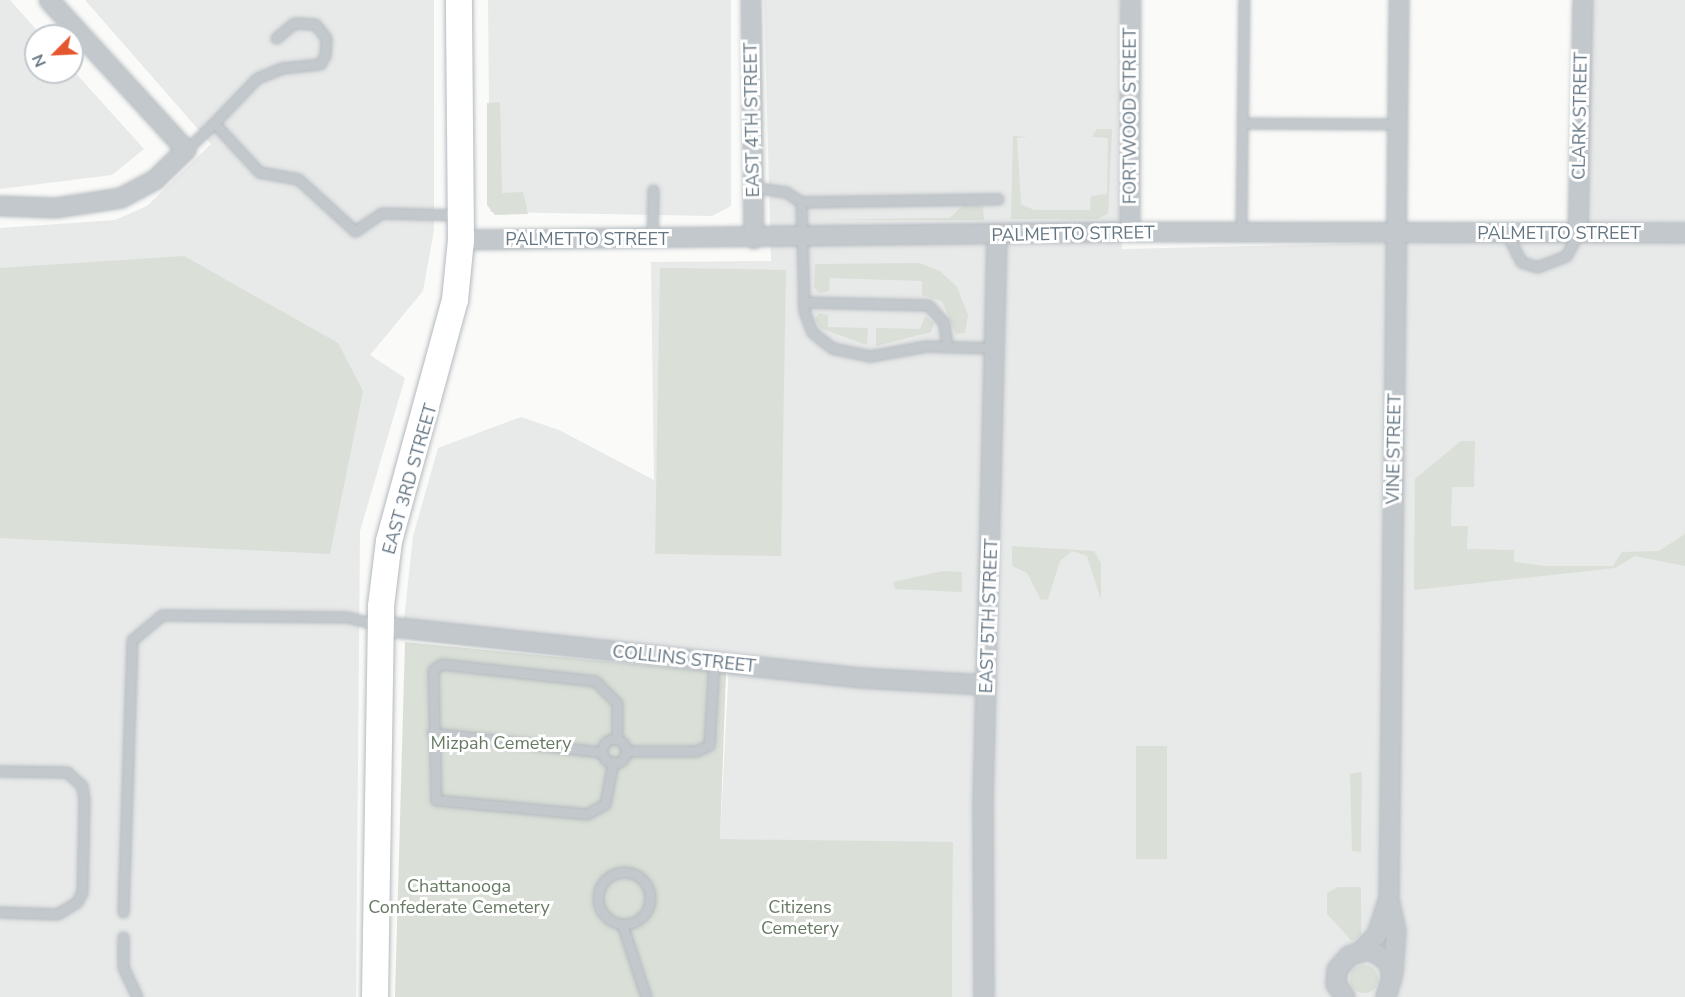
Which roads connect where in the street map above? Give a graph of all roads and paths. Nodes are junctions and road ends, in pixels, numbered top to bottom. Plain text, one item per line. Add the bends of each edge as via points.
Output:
1 (49, 0) edge
2 (459, 0) edge
3 (751, 0) edge
4 (1131, 0) edge
5 (1244, 0) edge
6 (1399, 0) edge
7 (1583, 0) edge
8 (276, 38) dead end
9 (214, 123) junction
10 (1242, 123) junction
11 (1398, 123) junction
12 (186, 150) junction
13 (753, 187) junction
14 (653, 190) dead end
15 (998, 199) dead end
16 (801, 202) junction
17 (0, 206) edge
18 (461, 215) junction
19 (1241, 231) junction
20 (1130, 232) junction
21 (1578, 233) junction
22 (1685, 233) edge
23 (1507, 234) junction
24 (997, 235) junction
25 (1397, 235) junction
26 (802, 238) junction
27 (652, 239) junction
28 (753, 239) junction
29 (461, 240) junction
30 (803, 302) junction
31 (947, 347) junction
32 (995, 348) junction
33 (381, 626) junction
34 (714, 662) junction
35 (987, 685) junction
36 (432, 733) junction
37 (617, 739) junction
38 (627, 751) junction
39 (601, 752) junction
40 (613, 762) junction
41 (0, 771) edge
42 (1389, 899) junction
43 (0, 912) edge
44 (123, 912) dead end
45 (622, 924) junction
46 (123, 937) dead end
47 (1362, 950) junction
48 (1392, 977) junction
49 (137, 997) edge
50 (375, 997) edge
51 (646, 997) edge
52 (984, 997) edge
53 (1345, 997) edge
54 (1386, 997) edge

1 - 12 street
2 - 18 main road, EAST 3RD STREET
3 - 13 street, EAST 4TH STREET
4 - 20 street, FORTWOOD STREET
5 - 10 lane
6 - 11 street, VINE STREET
7 - 21 street, CLARK STREET
8 - 9 lane via 294,23 315,24 326,38 325,55 320,64 282,68 256,78
9 - 12 lane
9 - 18 lane via 259,172 298,179 355,231 382,213
10 - 11 lane
10 - 19 lane
11 - 25 street, VINE STREET
12 - 17 street via 156,179 121,198 56,208
13 - 16 lane via 786,192
13 - 28 street, EAST 4TH STREET
14 - 27 lane
15 - 16 lane
16 - 26 lane
18 - 29 main road, EAST 3RD STREET
19 - 20 street, PALMETTO STREET
19 - 25 street, PALMETTO STREET
20 - 24 street, PALMETTO STREET
21 - 22 street, PALMETTO STREET
21 - 23 street, PALMETTO STREET
21 - 23 lane via 1566,256 1537,267 1521,262
23 - 25 street, PALMETTO STREET
24 - 26 street, PALMETTO STREET
24 - 32 street, EAST 5TH STREET
25 - 42 street, VINE STREET
26 - 28 street, PALMETTO STREET
26 - 30 lane
27 - 28 street, PALMETTO STREET
27 - 29 street, PALMETTO STREET
29 - 33 main road, EAST 3RD STREET via 445,353 389,541
30 - 31 lane via 927,305 944,323
30 - 31 lane via 812,332 832,348 853,355
31 - 32 lane
32 - 35 street, EAST 5TH STREET
33 - 34 street, COLLINS STREET
33 - 44 lane via 347,616 162,615 132,640
33 - 50 main road, EAST 3RD STREET
34 - 35 street, COLLINS STREET
34 - 38 lane via 709,746 696,751
35 - 52 street, EAST 5TH STREET
36 - 37 lane via 430,681 441,664 595,681 617,703
36 - 39 lane
36 - 40 lane via 433,793 443,802 586,814 605,804
37 - 38 lane
37 - 39 lane via 608,740
38 - 40 lane
39 - 40 lane
41 - 43 lane via 67,772 82,786 84,800 82,892 77,902 57,914
42 - 47 street, VINE STREET via 1377,935
42 - 48 street, VINE STREET via 1396,931
45 - 45 lane via 600,909 599,888 613,873 634,873 649,887 649,908 635,922
45 - 51 lane
46 - 49 lane via 123,967
47 - 48 street via 1383,955
47 - 53 street, VINE STREET via 1342,961 1335,976
48 - 54 street, VINE STREET

